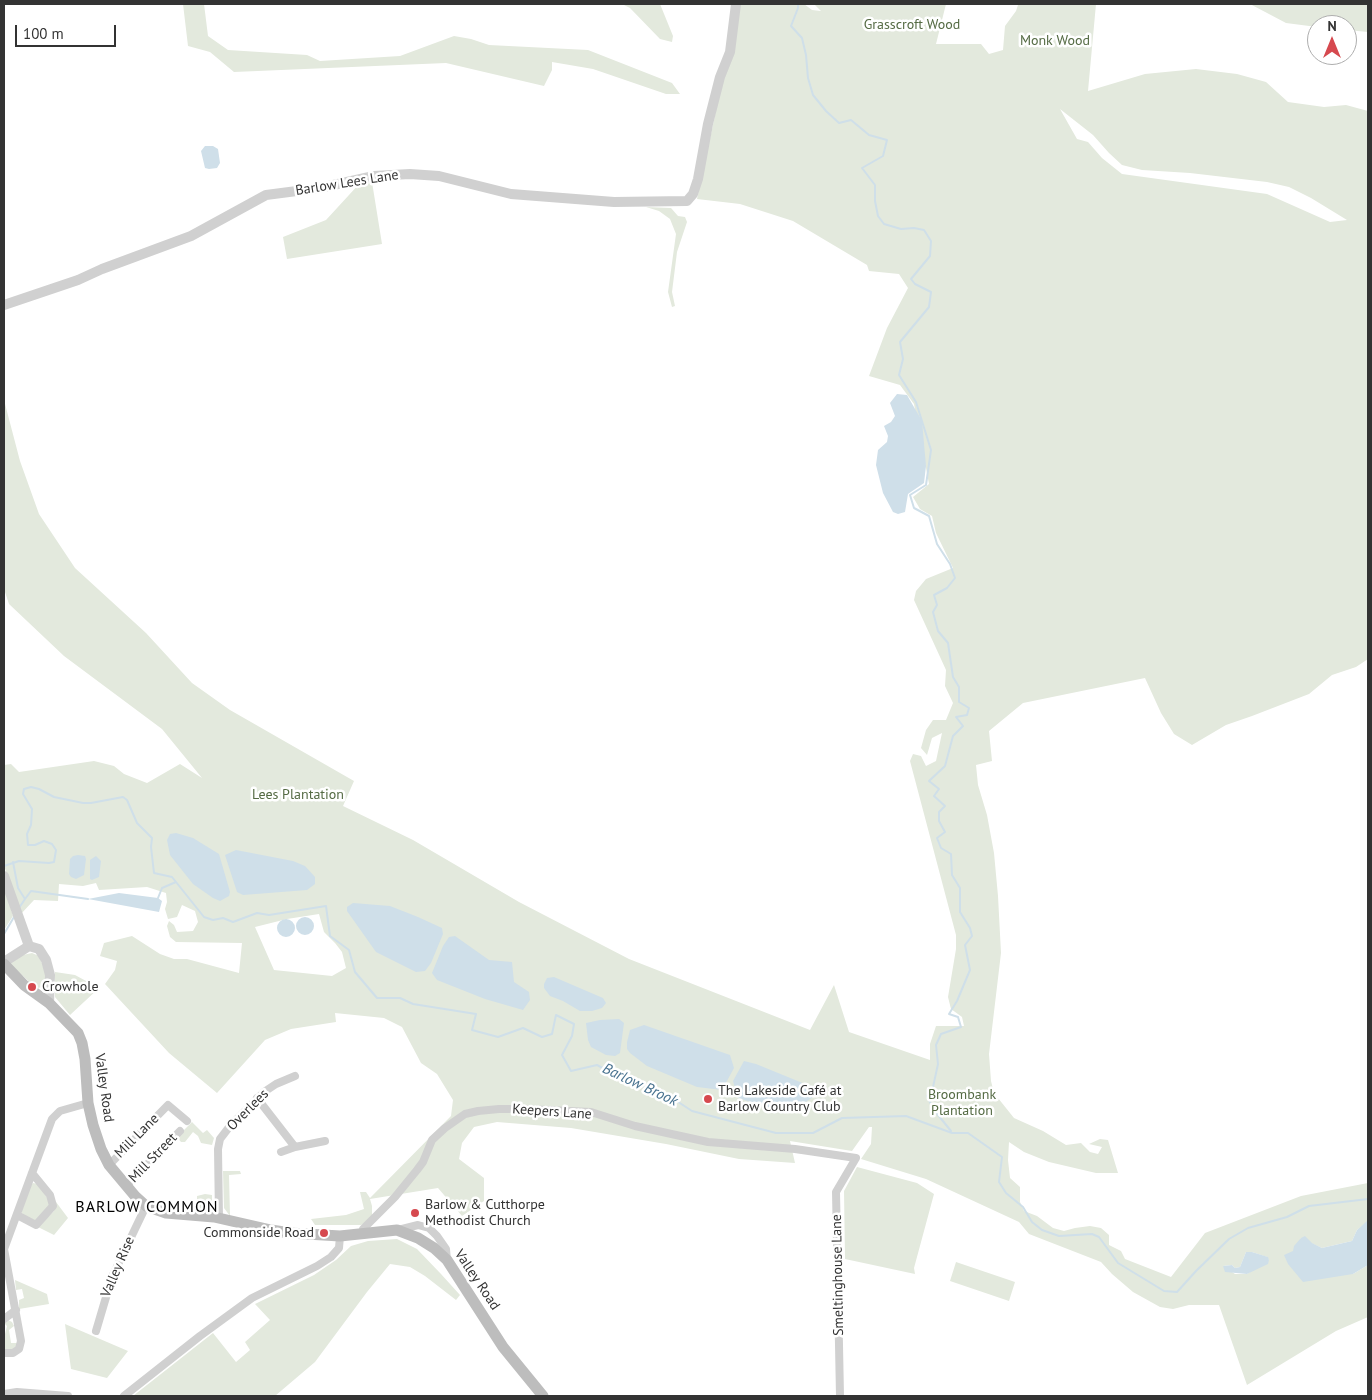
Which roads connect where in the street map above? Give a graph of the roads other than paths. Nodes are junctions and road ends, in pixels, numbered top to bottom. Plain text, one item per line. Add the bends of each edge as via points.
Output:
1 (736, 4) edge
2 (4, 305) edge
3 (4, 876) edge
4 (29, 946) junction
5 (4, 963) edge
6 (49, 1003) junction
7 (295, 1076) dead end
8 (258, 1098) junction
9 (88, 1103) junction
10 (187, 1121) dead end
11 (180, 1131) dead end
12 (325, 1141) dead end
13 (295, 1147) junction
14 (281, 1152) dead end
15 (856, 1158) joint
16 (109, 1165) junction
17 (32, 1173) junction
18 (126, 1186) junction
19 (146, 1206) junction
20 (16, 1215) junction
21 (219, 1218) junction
22 (363, 1234) junction
23 (340, 1236) junction
24 (16, 1310) junction
25 (4, 1320) edge
26 (96, 1331) dead end
27 (4, 1353) edge
28 (4, 1394) edge
29 (68, 1396) edge
30 (124, 1396) edge
31 (543, 1396) edge
32 (840, 1396) edge

1 - 2 street, Barlow Lees Lane via 730,52 708,124 698,179 687,201 614,202 511,194 439,176 374,176 266,195 191,236
3 - 4 street
4 - 5 street
4 - 6 street via 39,949 46,960 50,975
5 - 6 main road, Valley Road via 24,985
6 - 9 main road, Valley Road via 80,1038
7 - 8 street, Overlees via 276,1084
8 - 13 street
8 - 21 street, Overlees via 220,1139
9 - 16 main road, Valley Road via 92,1125
9 - 17 street via 55,1114
10 - 16 street, Mill Lane via 168,1105
11 - 18 street, Mill Street
12 - 13 street
13 - 14 street
15 - 22 street, Keepers Lane via 708,1142 635,1126 591,1112 478,1111 465,1114 432,1140 418,1170 363,1229
15 - 32 street, Smeltinghouse Lane via 836,1192
16 - 18 main road, Valley Road
17 - 20 street
17 - 20 street via 50,1195 53,1206 36,1225
18 - 19 main road, Valley Road
19 - 21 main road, Valley Road via 166,1213
19 - 26 street, Valley Rise via 112,1278
20 - 24 street via 4,1249
21 - 23 main road, Valley Road via 271,1230
22 - 23 main road, Valley Road
22 - 31 main road, Valley Road via 397,1230 434,1248 447,1260 503,1347
23 - 30 street via 339,1248 331,1257 252,1298
24 - 25 street
24 - 27 street via 21,1343 12,1354
28 - 29 street

